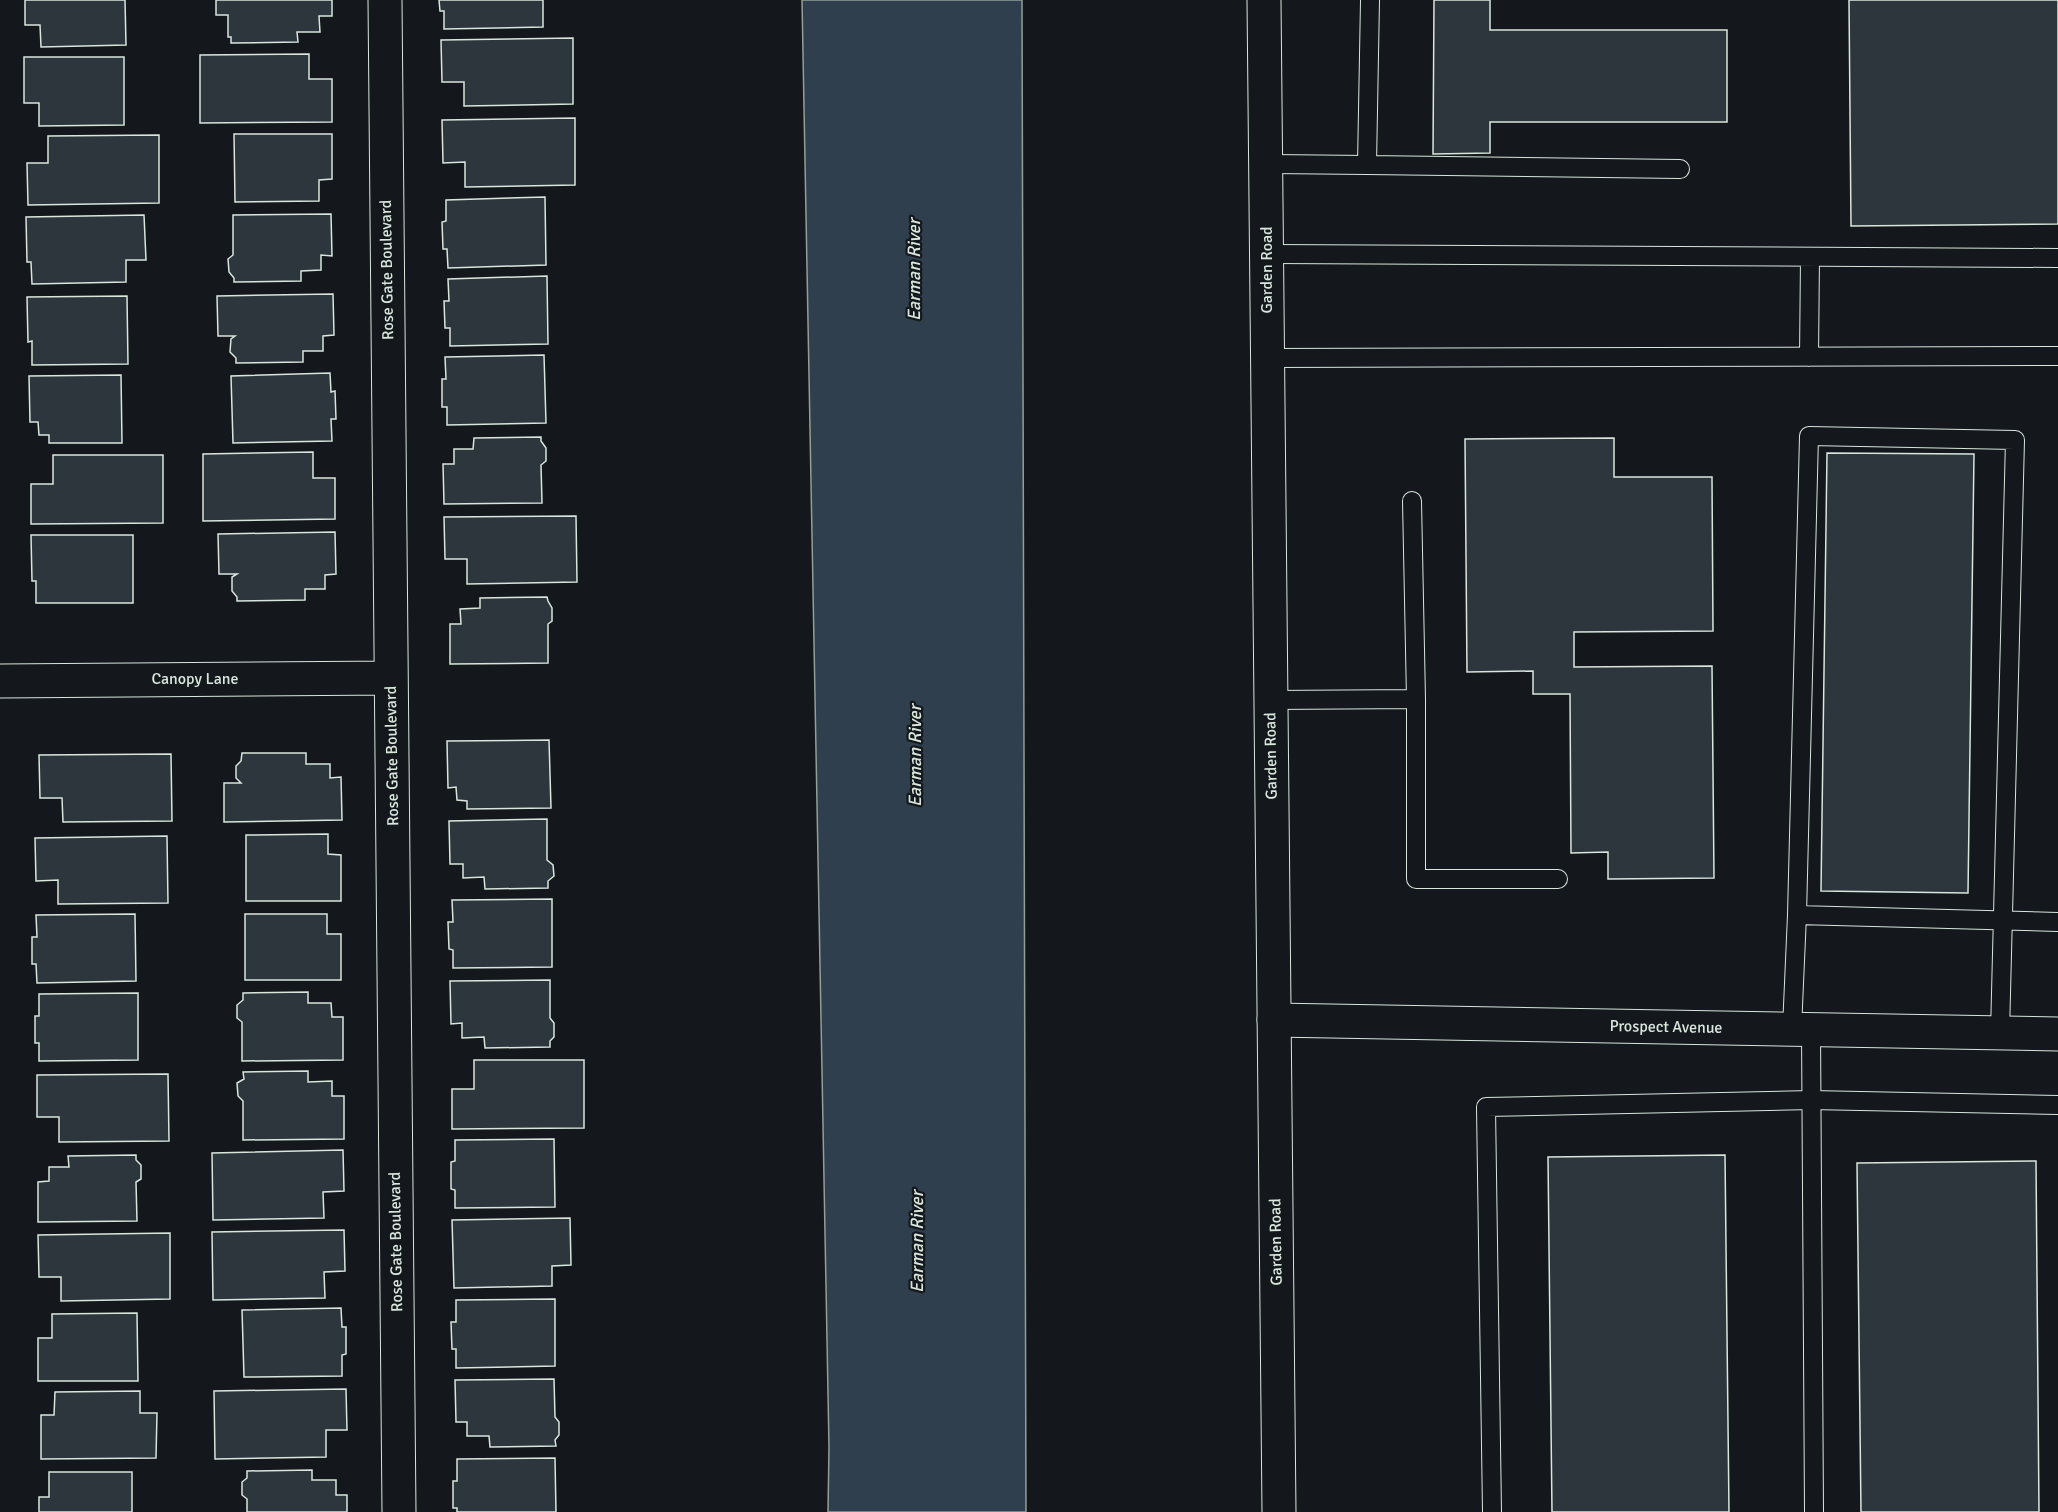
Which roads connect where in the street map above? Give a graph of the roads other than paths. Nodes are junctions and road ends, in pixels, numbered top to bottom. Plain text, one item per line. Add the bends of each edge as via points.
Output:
1 (384, 0) edge
2 (1264, 0) edge
3 (1370, 0) edge
4 (1266, 164) junction
5 (1368, 165) junction
6 (1680, 169) dead end
7 (1267, 254) junction
8 (1810, 257) junction
9 (2058, 258) edge
10 (2058, 356) edge
11 (1809, 357) junction
12 (1267, 358) junction
13 (1412, 501) dead end
14 (391, 678) junction
15 (0, 681) edge
16 (1416, 699) junction
17 (1271, 700) junction
18 (1558, 879) dead end
19 (1797, 915) junction
20 (2003, 920) junction
21 (2058, 922) edge
22 (1274, 1020) junction
23 (1802, 1029) junction
24 (2000, 1033) junction
25 (2058, 1034) edge
26 (1811, 1100) junction
27 (2058, 1105) edge
28 (399, 1512) edge
29 (1279, 1512) edge
30 (1492, 1512) edge
31 (1814, 1512) edge

1 - 14 street, Rose Gate Boulevard
2 - 4 street, Garden Road
3 - 5 lane
4 - 5 lane
4 - 7 street, Garden Road
5 - 6 lane
7 - 8 lane
7 - 12 street, Garden Road
8 - 9 lane
8 - 11 lane
10 - 11 lane
11 - 12 lane
12 - 17 street, Garden Road
13 - 16 lane
14 - 15 street, Canopy Lane
14 - 28 street, Rose Gate Boulevard
16 - 17 lane
16 - 18 lane via 1416,879
17 - 22 street, Garden Road
19 - 20 lane
19 - 20 lane via 1809,436 2015,440
19 - 23 lane
20 - 21 lane
20 - 24 lane
22 - 23 street, Prospect Avenue
22 - 29 street, Garden Road
23 - 24 street, Prospect Avenue
23 - 26 lane
24 - 25 street, Prospect Avenue
26 - 27 lane
26 - 30 lane via 1486,1107
26 - 31 lane

